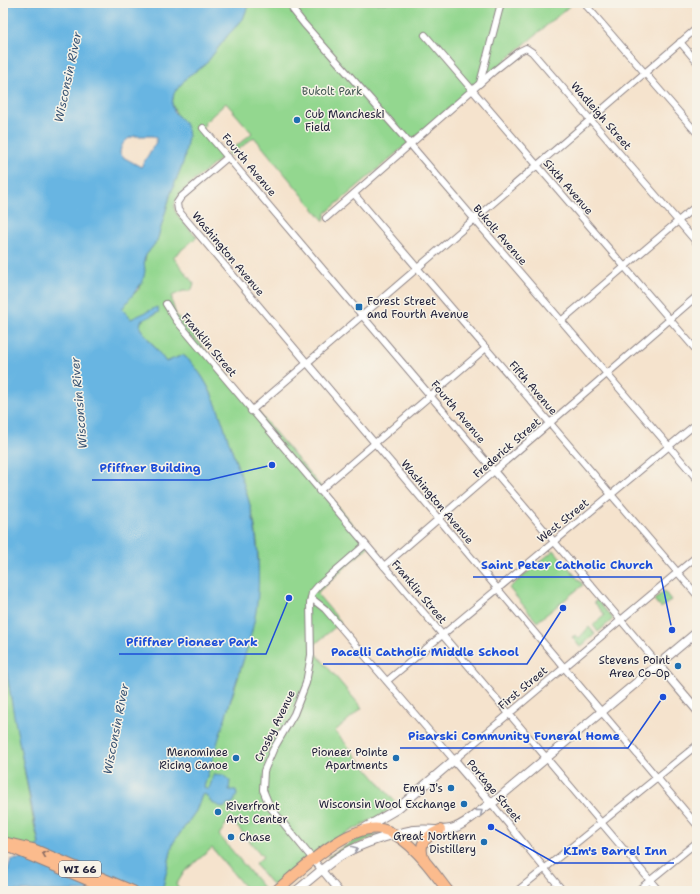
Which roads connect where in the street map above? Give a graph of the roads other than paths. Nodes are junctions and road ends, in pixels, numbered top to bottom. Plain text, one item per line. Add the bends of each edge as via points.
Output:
1 (291, 3) edge
2 (501, 3) edge
3 (584, 3) edge
4 (697, 28) edge
5 (425, 35) dead end
6 (680, 42) junction
7 (697, 62) edge
8 (644, 72) junction
9 (480, 83) junction
10 (472, 90) junction
11 (589, 119) junction
12 (203, 128) dead end
13 (697, 133) edge
14 (410, 144) junction
15 (228, 157) junction
16 (536, 165) junction
17 (354, 194) junction
18 (697, 205) edge
19 (326, 218) dead end
20 (474, 219) junction
21 (678, 221) junction
22 (697, 243) edge
23 (624, 267) junction
24 (417, 268) junction
25 (697, 296) edge
26 (166, 304) dead end
27 (362, 315) junction
28 (669, 320) junction
29 (561, 321) junction
30 (486, 348) junction
31 (697, 351) edge
32 (307, 363) junction
33 (607, 375) junction
34 (430, 397) junction
35 (251, 411) junction
36 (550, 423) junction
37 (697, 423) edge
38 (375, 444) junction
39 (669, 446) junction
40 (494, 472) junction
41 (697, 479) edge
42 (319, 491) junction
43 (612, 494) junction
44 (439, 520) junction
45 (554, 541) junction
46 (365, 545) junction
47 (697, 556) edge
48 (384, 566) junction
49 (678, 572) junction
50 (497, 588) junction
51 (697, 595) edge
52 (311, 598) junction
53 (621, 619) junction
54 (697, 632) edge
55 (442, 635) junction
56 (658, 664) junction
57 (565, 667) junction
58 (387, 681) junction
59 (697, 710) edge
60 (602, 711) junction
61 (509, 714) junction
62 (697, 745) edge
63 (546, 757) junction
64 (454, 760) junction
65 (657, 777) junction
66 (491, 803) junction
67 (602, 823) junction
68 (697, 825) edge
69 (440, 830) junction
70 (359, 831) junction
71 (394, 834) junction
72 (697, 842) edge
73 (3, 843) edge
74 (22, 850) junction
75 (314, 860) junction
76 (425, 861) junction
77 (545, 869) junction
78 (322, 870) junction
79 (650, 880) junction
80 (114, 891) edge
81 (133, 891) edge
82 (276, 891) edge
83 (296, 891) edge
84 (339, 891) edge
85 (448, 891) edge
86 (517, 891) edge
87 (563, 891) edge
88 (637, 891) edge
89 (659, 891) edge

1 - 14 street, Bukolt Avenue via 292,10
2 - 9 street
3 - 8 street
4 - 6 street
5 - 10 street, Sixth Avenue
6 - 7 street
6 - 8 street
8 - 11 street
8 - 13 street
9 - 10 street
9 - 11 street, Wadleigh Street via 526,48
10 - 14 street
10 - 16 street, Sixth Avenue
11 - 16 street
11 - 21 street, Wadleigh Street
12 - 15 street, Fourth Avenue
14 - 17 street
14 - 20 street, Bukolt Avenue
15 - 27 street, Fourth Avenue
15 - 32 street, Washington Avenue via 181,197 177,205 178,210
16 - 20 street
16 - 23 street, Sixth Avenue
17 - 19 street
17 - 24 street, Fifth Avenue
18 - 21 street
20 - 24 street
20 - 29 street, Bukolt Avenue
21 - 22 street, Wadleigh Street
21 - 23 street
23 - 28 street, Sixth Avenue
23 - 29 street
24 - 27 street
24 - 30 street, Fifth Avenue
25 - 28 street, Frederick Street
26 - 35 street, Franklin Street via 176,320
27 - 32 street
27 - 34 street, Fourth Avenue
28 - 31 street, Sixth Avenue
28 - 33 street, Frederick Street
29 - 33 street, Bukolt Avenue
30 - 34 street
30 - 36 street, Fifth Avenue
32 - 35 street
32 - 38 street, Washington Avenue
33 - 36 street, Frederick Street
33 - 39 street, Bukolt Avenue
34 - 38 street
34 - 40 street, Fourth Avenue
35 - 42 street, Franklin Street
36 - 40 street, Frederick Street
36 - 43 street, Fifth Avenue
37 - 39 street, West Street
38 - 42 street
38 - 44 street, Washington Avenue
39 - 41 street, Bukolt Avenue
39 - 43 street, West Street
40 - 44 street, Frederick Street
40 - 45 street, Fourth Avenue
42 - 46 street, Franklin Street
43 - 45 street, West Street
43 - 49 street, Fifth Avenue
44 - 48 street, Frederick Street
44 - 50 street, Washington Avenue
45 - 50 street, West Street
45 - 53 street, Fourth Avenue
46 - 48 street, Franklin Street
46 - 52 street via 318,586
47 - 49 street, First Street
48 - 55 street, Franklin Street
49 - 51 street, Fifth Avenue
49 - 53 street, First Street
50 - 55 street, West Street
50 - 57 street, Washington Avenue
52 - 58 street, Portage Street via 325,609
52 - 75 street, Crosby Avenue via 311,655 306,683 294,714 266,764 263,784 270,807
53 - 56 street, Fourth Avenue
53 - 57 street, First Street
54 - 56 street
55 - 58 street, West Street
55 - 61 street, Franklin Street
56 - 59 street, Fourth Avenue
56 - 60 street
57 - 60 street, Washington Avenue
57 - 61 street, First Street
58 - 64 street, Portage Street
60 - 63 street
60 - 65 street, Washington Avenue
61 - 63 street, Franklin Street
61 - 64 street, First Street
62 - 65 street
63 - 66 street
63 - 67 street, Franklin Street
64 - 66 street, Portage Street
64 - 70 street, First Street via 397,809
65 - 67 street
65 - 68 street, Washington Avenue
69 -> 66 street via 463,824
66 - 77 street, Portage Street
67 - 77 street
67 - 79 street, Franklin Street
69 - 71 street via 415,830
69 - 76 main road via 423,842 421,852
70 - 71 main road via 379,828
70 - 75 main road via 330,846
71 - 76 main road via 411,846
78 -> 71 street via 344,854
72 - 79 street
73 - 74 main road, WI 66
74 - 80 main road, WI 66
81 -> 74 main road, WI 66
75 - 78 street, Crosby Avenue
75 - 82 main road
76 - 85 main road
77 - 86 street
77 - 87 street, Portage Street
78 - 83 street
78 - 84 street, Crosby Avenue
79 - 88 street
79 - 89 street, Franklin Street

